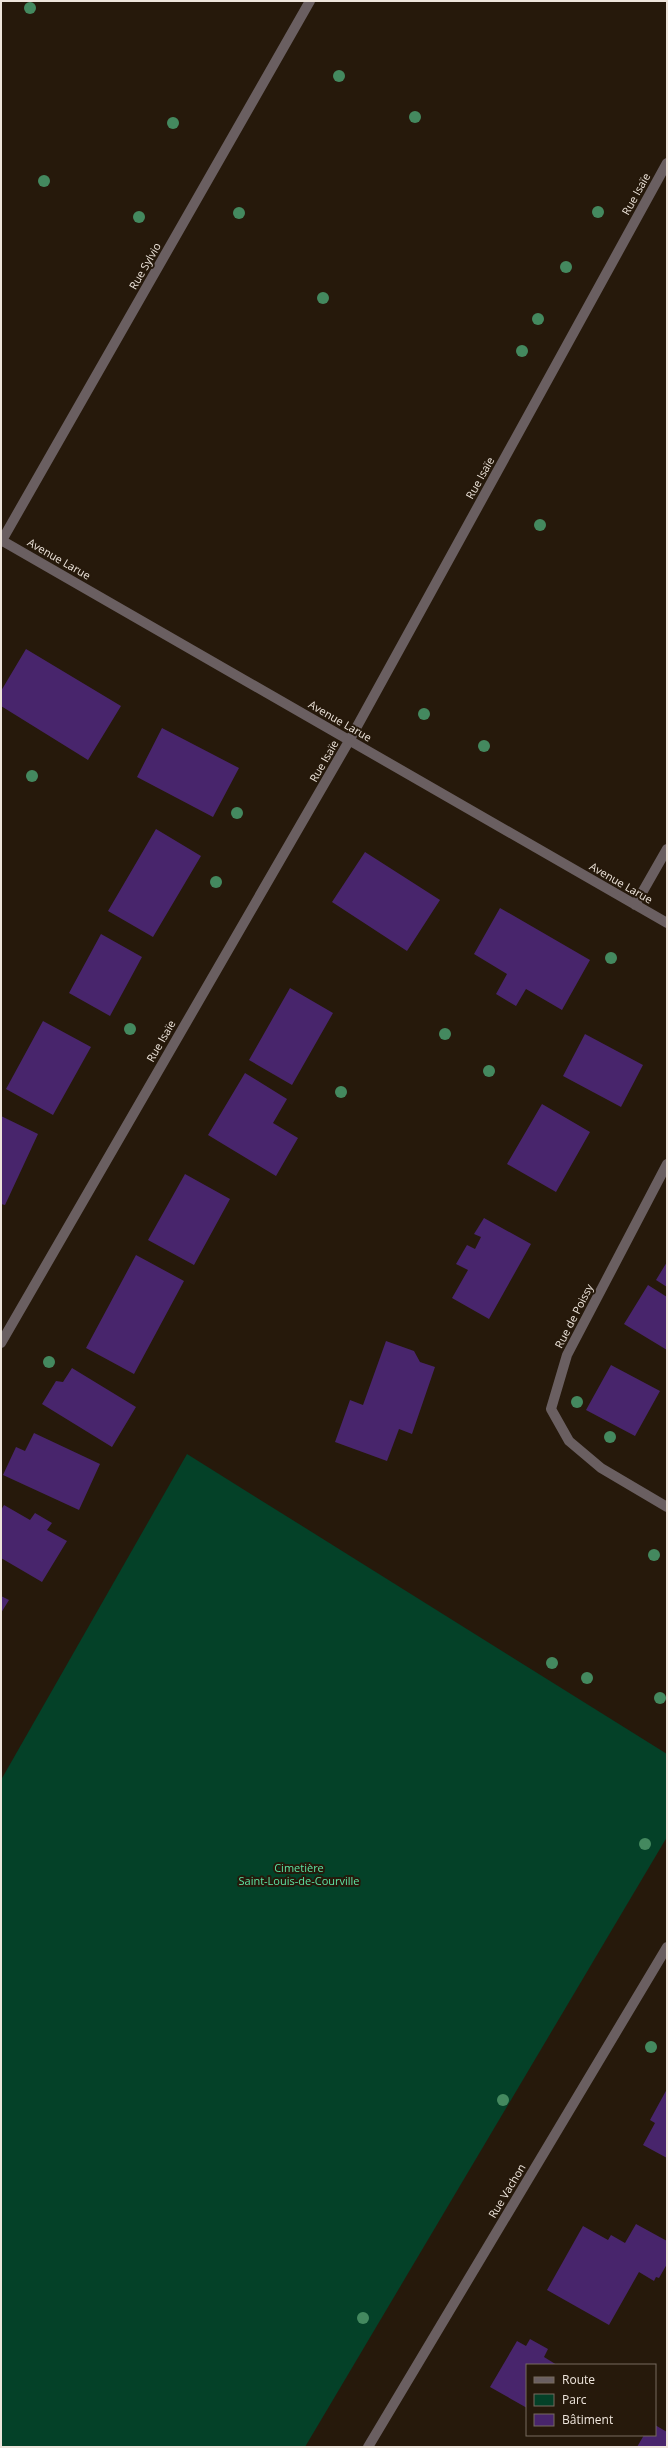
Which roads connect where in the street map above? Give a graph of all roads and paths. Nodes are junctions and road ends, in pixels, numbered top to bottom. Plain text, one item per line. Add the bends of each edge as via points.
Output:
1 (310, 1) edge
2 (667, 163) edge
3 (1, 541) edge
4 (349, 741) junction
5 (667, 849) edge
6 (635, 904) junction
7 (667, 923) edge
8 (667, 1164) edge
9 (1, 1343) edge
10 (667, 1507) edge
11 (667, 1947) edge
12 (368, 2447) edge

1 - 3 street, Rue Sylvio
2 - 4 street, Rue Isaïe
3 - 4 street, Avenue Larue
4 - 6 street, Avenue Larue
4 - 9 street, Rue Isaïe
5 - 6 street
6 - 7 street, Avenue Larue
8 - 10 street, Rue de Poissy via 567,1355 551,1409 569,1441 579,1450 601,1468
11 - 12 street, Rue Vachon

